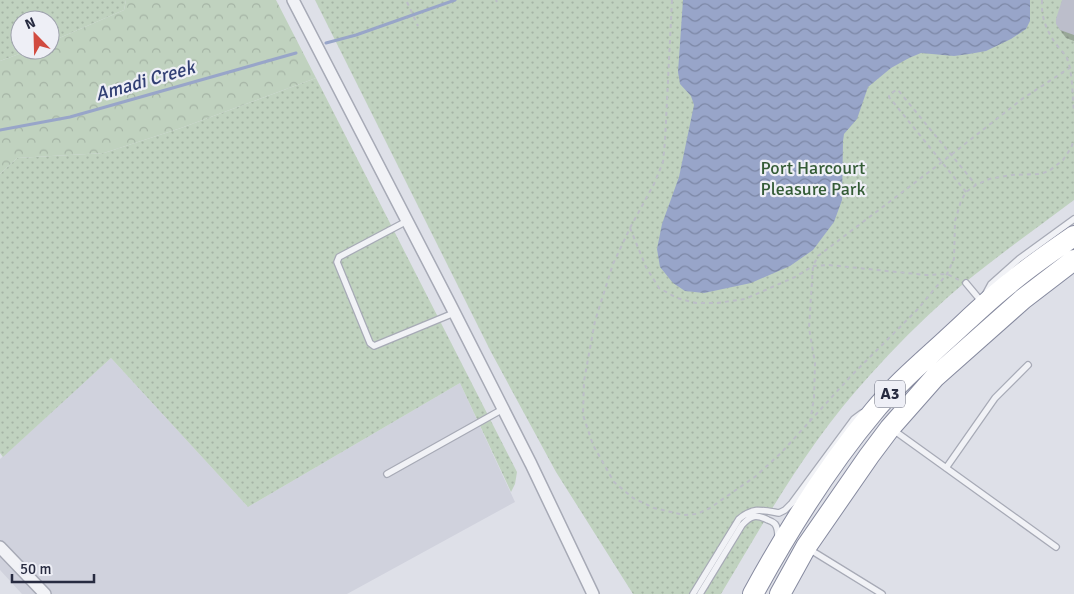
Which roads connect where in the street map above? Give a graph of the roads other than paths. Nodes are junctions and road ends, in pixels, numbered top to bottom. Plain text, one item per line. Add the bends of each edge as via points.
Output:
1 (292, 0) edge
2 (1074, 219) edge
3 (408, 221) junction
4 (1074, 236) edge
5 (1074, 260) edge
6 (966, 283) road end
7 (984, 305) junction
8 (454, 313) junction
9 (1028, 365) dead end
10 (878, 407) junction
11 (503, 409) junction
12 (890, 428) junction
13 (946, 468) junction
14 (387, 474) dead end
15 (0, 547) edge
16 (806, 547) junction
17 (1056, 547) dead end
18 (776, 553) junction
19 (45, 594) edge
20 (593, 594) edge
21 (692, 594) edge
22 (700, 594) edge
23 (753, 594) edge
24 (780, 594) edge
25 (882, 594) edge

1 - 3 street
2 - 7 lane via 991,284 984,294
3 - 8 street
3 - 8 lane via 339,257 336,262 370,343 374,346
4 - 7 highway, A3
5 - 12 highway, A3 via 1023,299 935,377
6 - 7 lane
7 - 10 highway, A3
8 - 11 street
9 - 13 lane via 995,398
10 - 18 highway, A3 via 817,487
10 - 21 lane via 863,412 854,420 785,510 779,513 753,510 739,519
11 - 14 lane
11 - 20 street
12 - 13 lane
12 - 16 highway, A3
13 - 17 lane
15 - 19 street
16 - 24 highway, A3
16 - 25 lane
18 - 22 lane via 778,535 774,523 761,516 748,519
18 - 23 highway, A3

